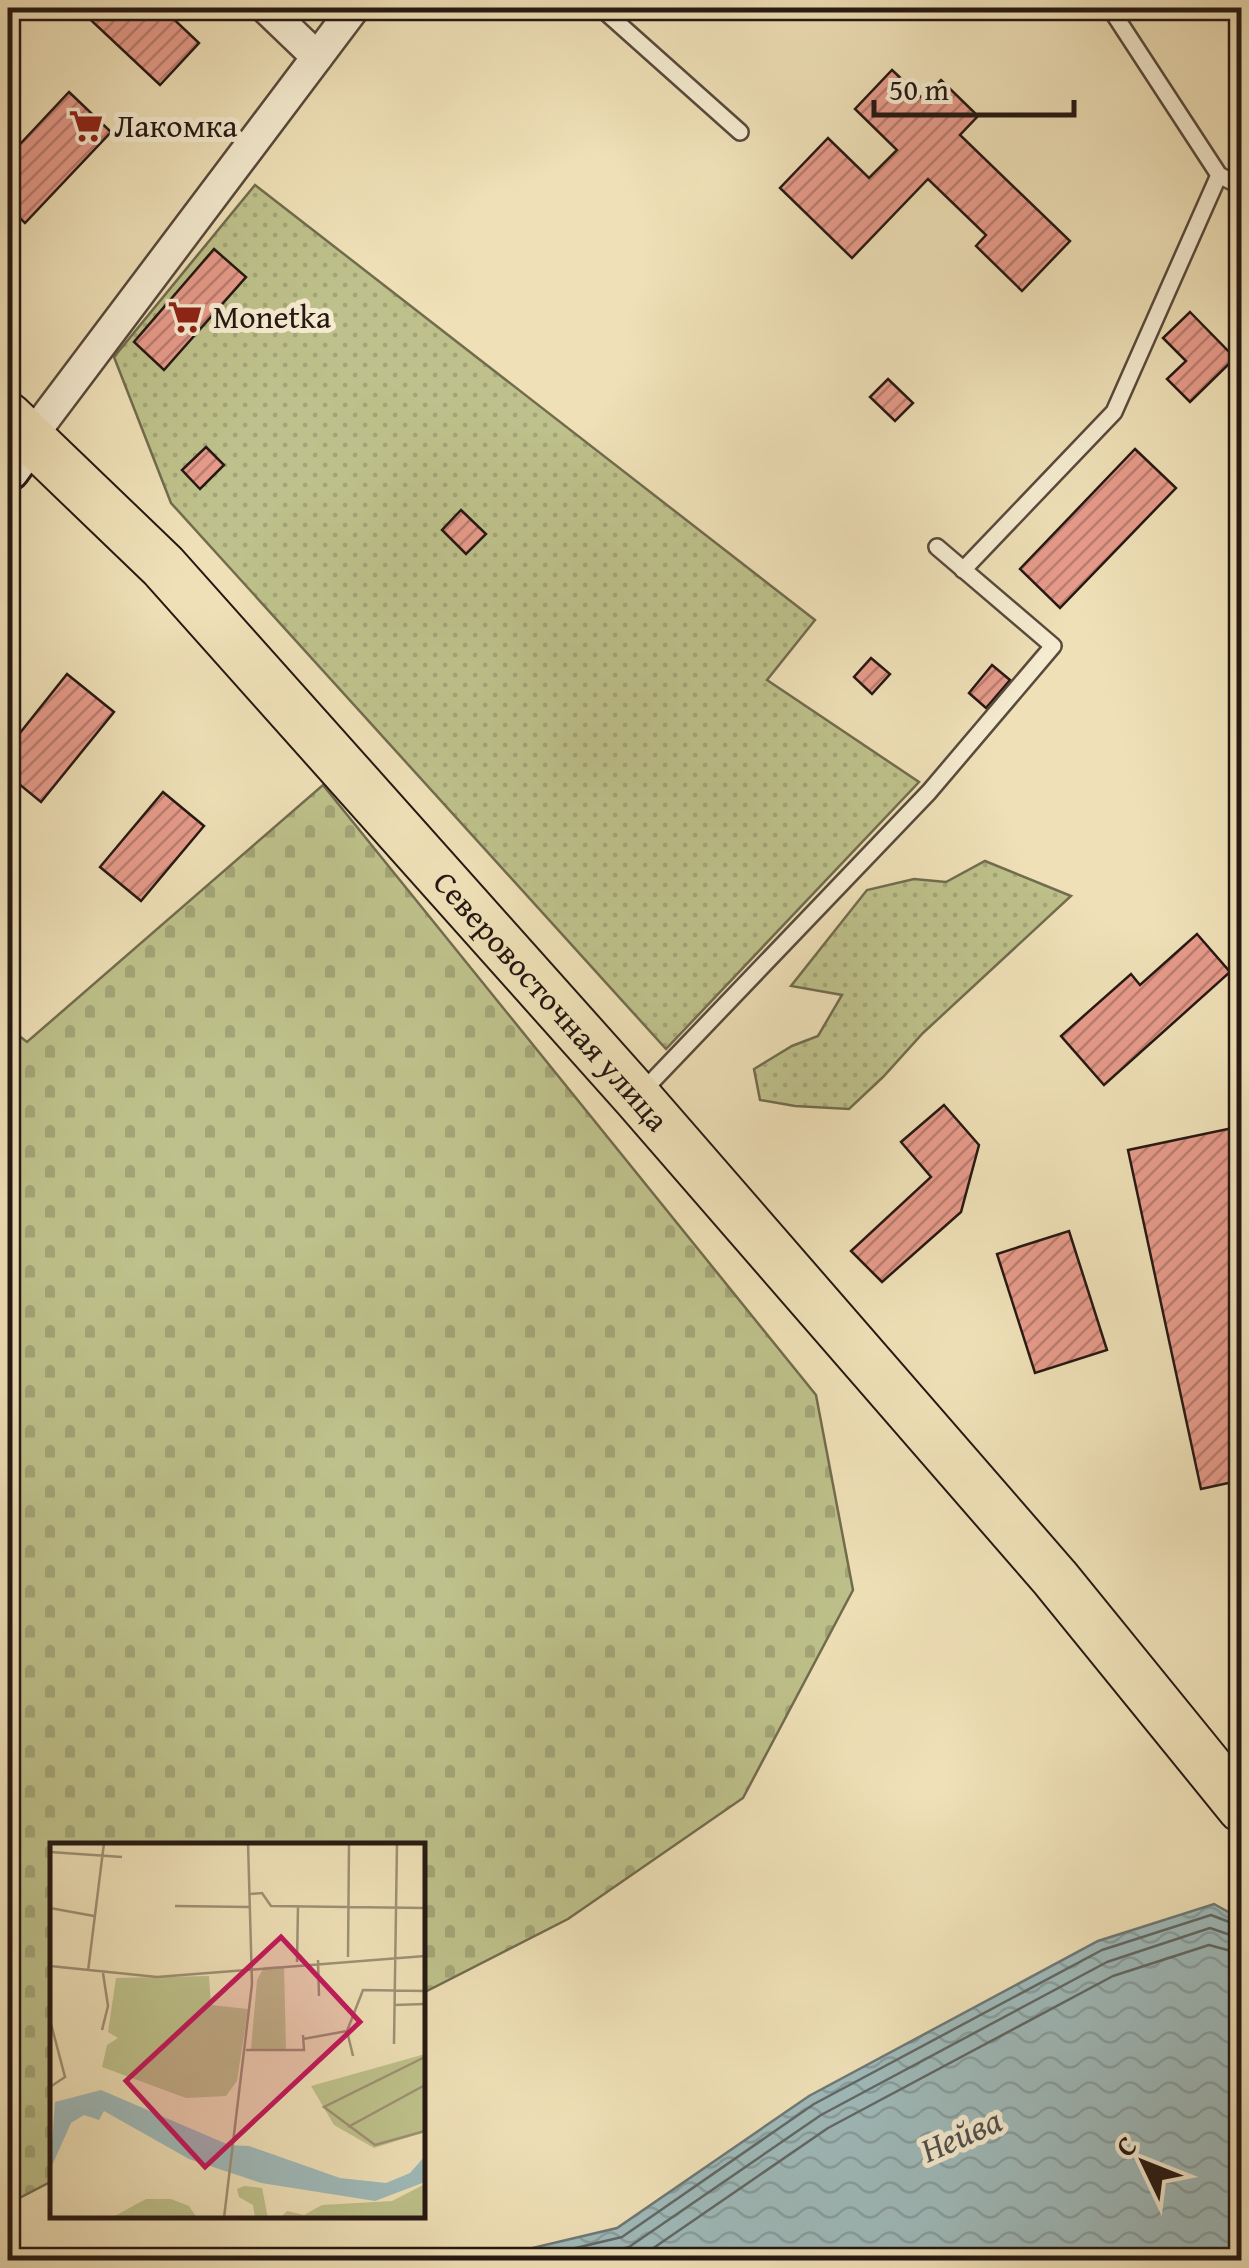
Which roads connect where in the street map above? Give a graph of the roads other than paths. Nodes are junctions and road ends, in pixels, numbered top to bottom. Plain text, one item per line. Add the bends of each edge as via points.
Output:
1 (266, 8) edge
2 (354, 8) edge
3 (601, 8) edge
4 (1110, 8) edge
5 (317, 57) junction
6 (740, 132) dead end
7 (1219, 174) junction
8 (1242, 187) edge
9 (15, 441) edge
10 (936, 546) dead end
11 (963, 570) junction
12 (637, 1097) junction
13 (1242, 1808) edge

1 - 5 street
2 - 5 street
3 - 6 lane
4 - 7 lane
5 - 9 street
7 - 8 lane
7 - 11 lane via 1114,412
9 - 12 main road, Северовосточная улица via 162,566
10 - 11 lane
11 - 12 lane via 1052,646 930,792
12 - 13 main road, Северовосточная улица via 1055,1578

